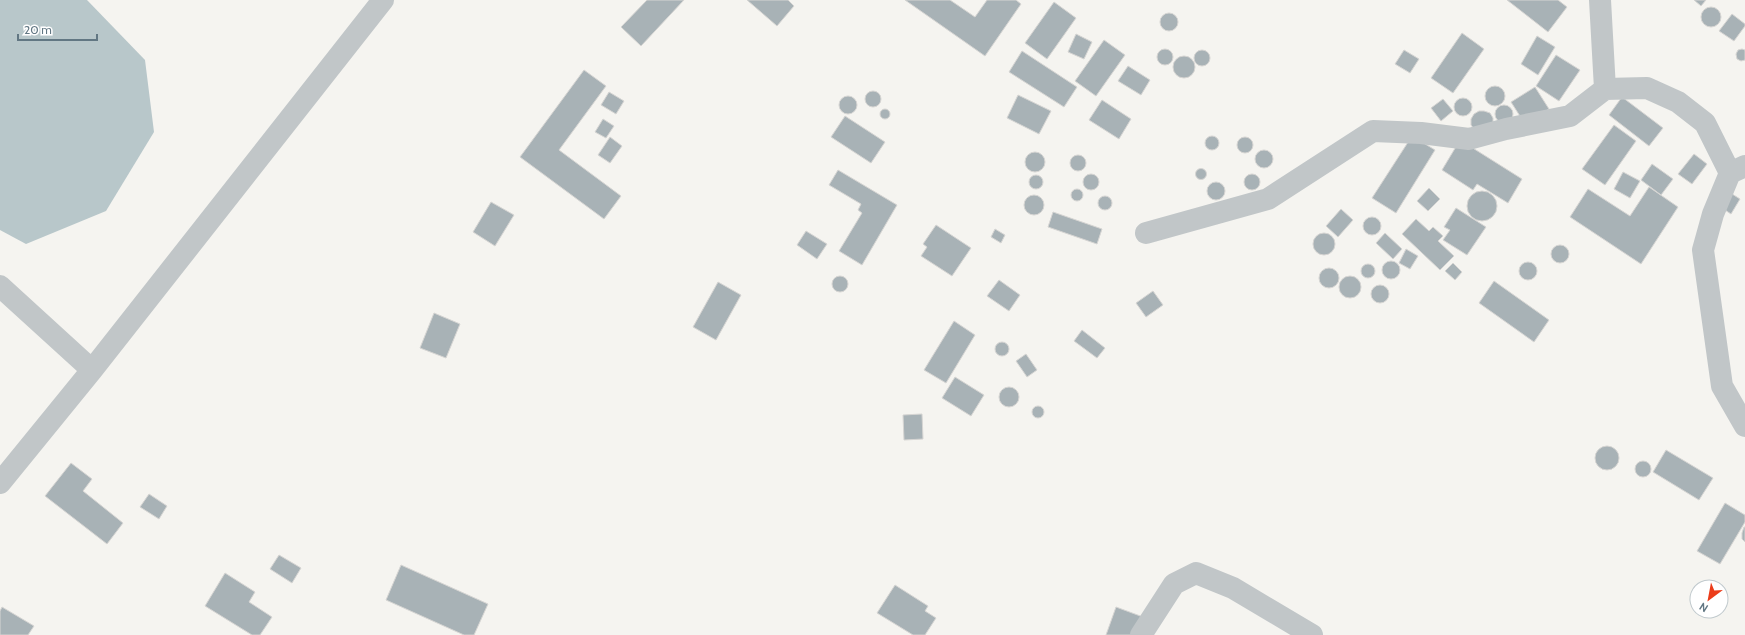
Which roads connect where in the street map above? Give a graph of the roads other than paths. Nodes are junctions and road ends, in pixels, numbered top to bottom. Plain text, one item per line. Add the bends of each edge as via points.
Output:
1 (383, 0) edge
2 (1600, 0) edge
3 (1605, 89) junction
4 (1738, 169) edge
5 (1146, 233) dead end
6 (0, 286) edge
7 (92, 370) junction
8 (1745, 426) edge
9 (0, 483) edge
10 (1141, 635) edge
11 (1312, 635) edge

1 - 7 street
2 - 3 street
3 - 4 street via 1647,88 1678,102 1705,123
3 - 5 street via 1570,116 1469,139 1373,131 1268,199
4 - 8 street via 1713,214 1703,250 1722,386
6 - 7 street
7 - 9 street
10 - 11 street via 1174,584 1196,572 1233,588

